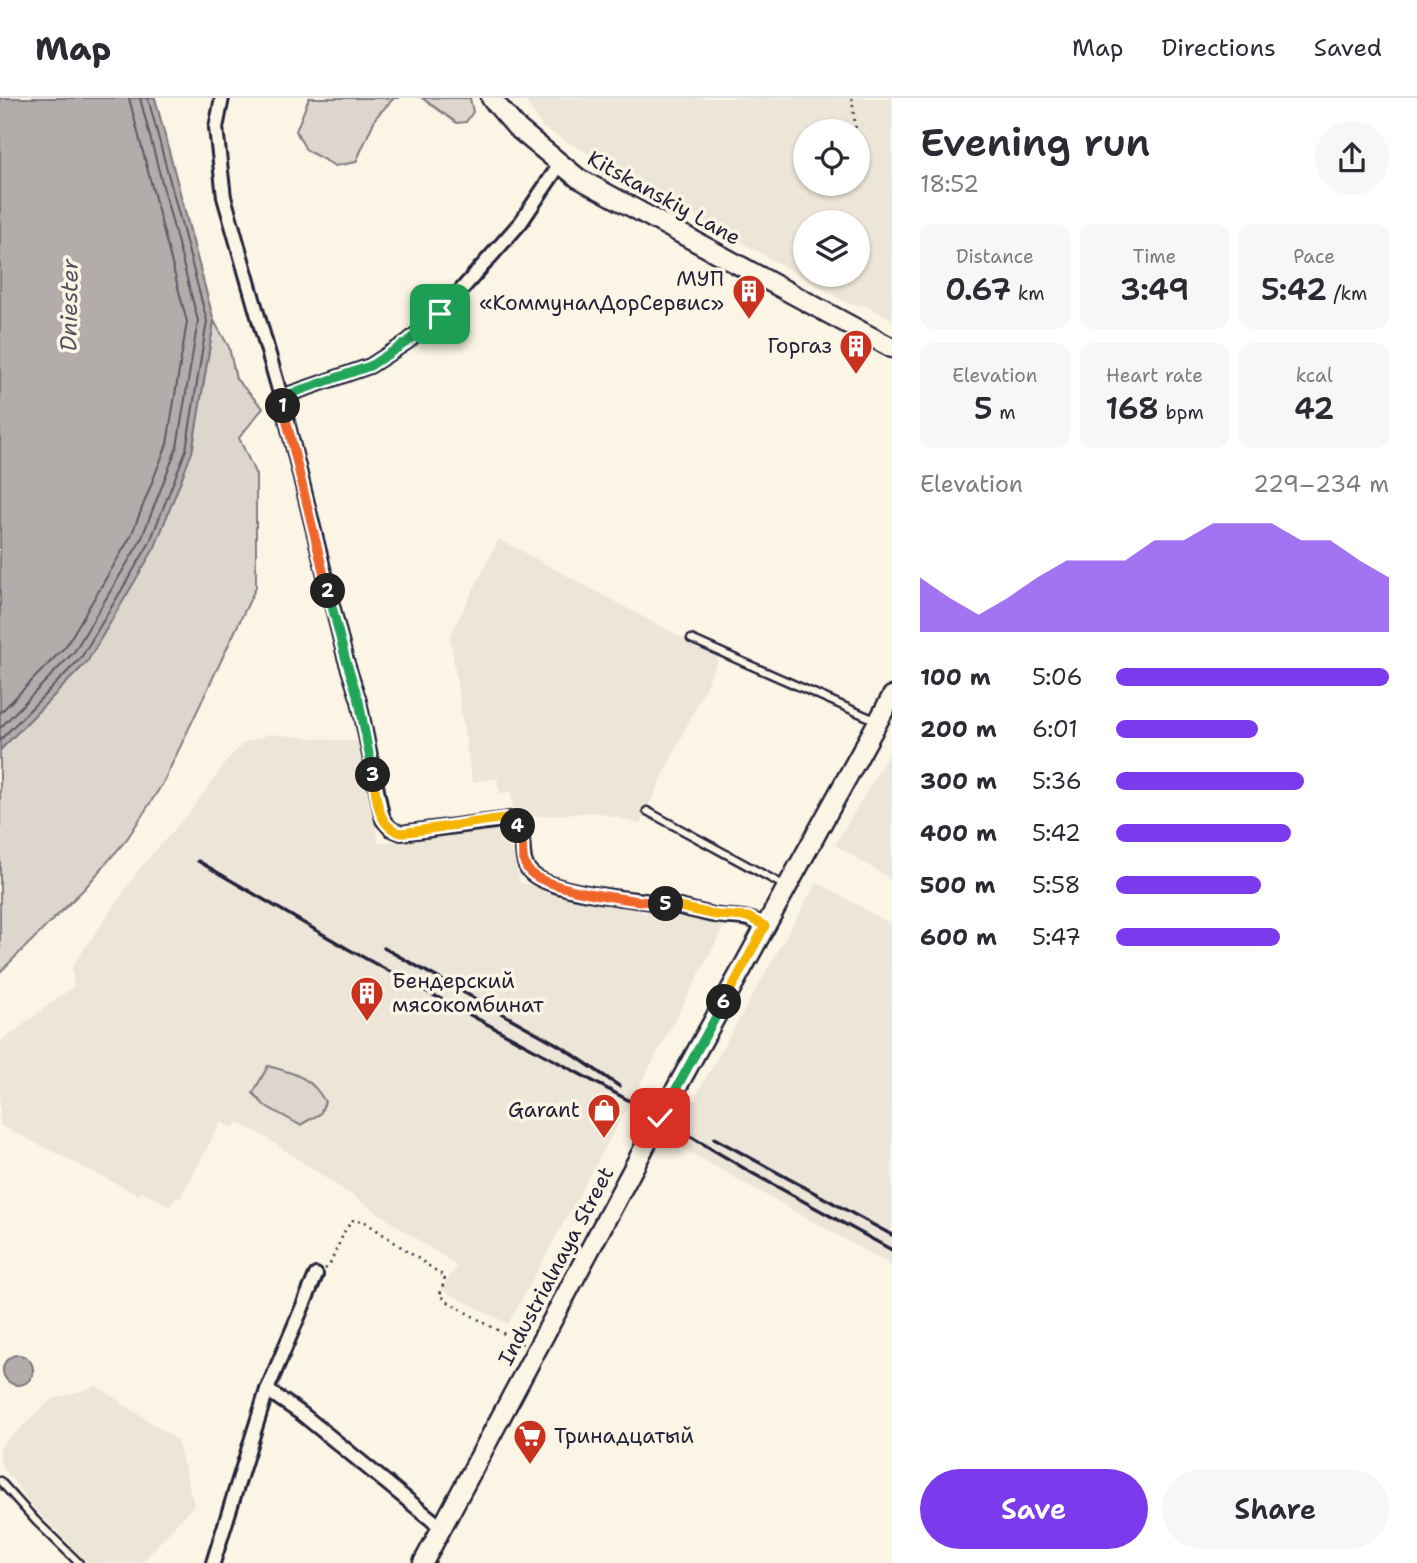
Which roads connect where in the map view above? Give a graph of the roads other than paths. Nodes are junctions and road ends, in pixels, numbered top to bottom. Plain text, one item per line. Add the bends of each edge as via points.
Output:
1 (222, 98) edge
2 (491, 98) edge
3 (560, 164) junction
4 (892, 348) edge
5 (281, 397) junction
6 (691, 639) dead end
7 (892, 696) edge
8 (877, 721) junction
9 (646, 811) dead end
10 (787, 887) junction
11 (765, 926) junction
12 (316, 1275) road end
13 (267, 1391) junction
14 (0, 1481) edge
15 (442, 1528) junction
16 (79, 1563) edge
17 (213, 1563) edge
18 (423, 1563) edge

1 - 5 street via 216,128 224,197
2 - 3 main road via 516,127
3 - 4 main road, Kitskanskiy Lane via 578,178
3 - 5 street, Kitskanskiy Lane via 521,222 440,314 407,342 370,366
5 - 11 street via 386,825 401,833 510,819 522,831 525,865 543,880 635,901 748,917
6 - 8 lane
7 - 8 main road, Industrialnaya Street
8 - 10 main road, Industrialnaya Street
9 - 10 lane
10 - 11 main road, Industrialnaya Street
11 - 15 main road, Industrialnaya Street
12 - 13 street
13 - 15 street
13 - 17 street
14 - 16 lane
15 - 18 main road, Industrialnaya Street

